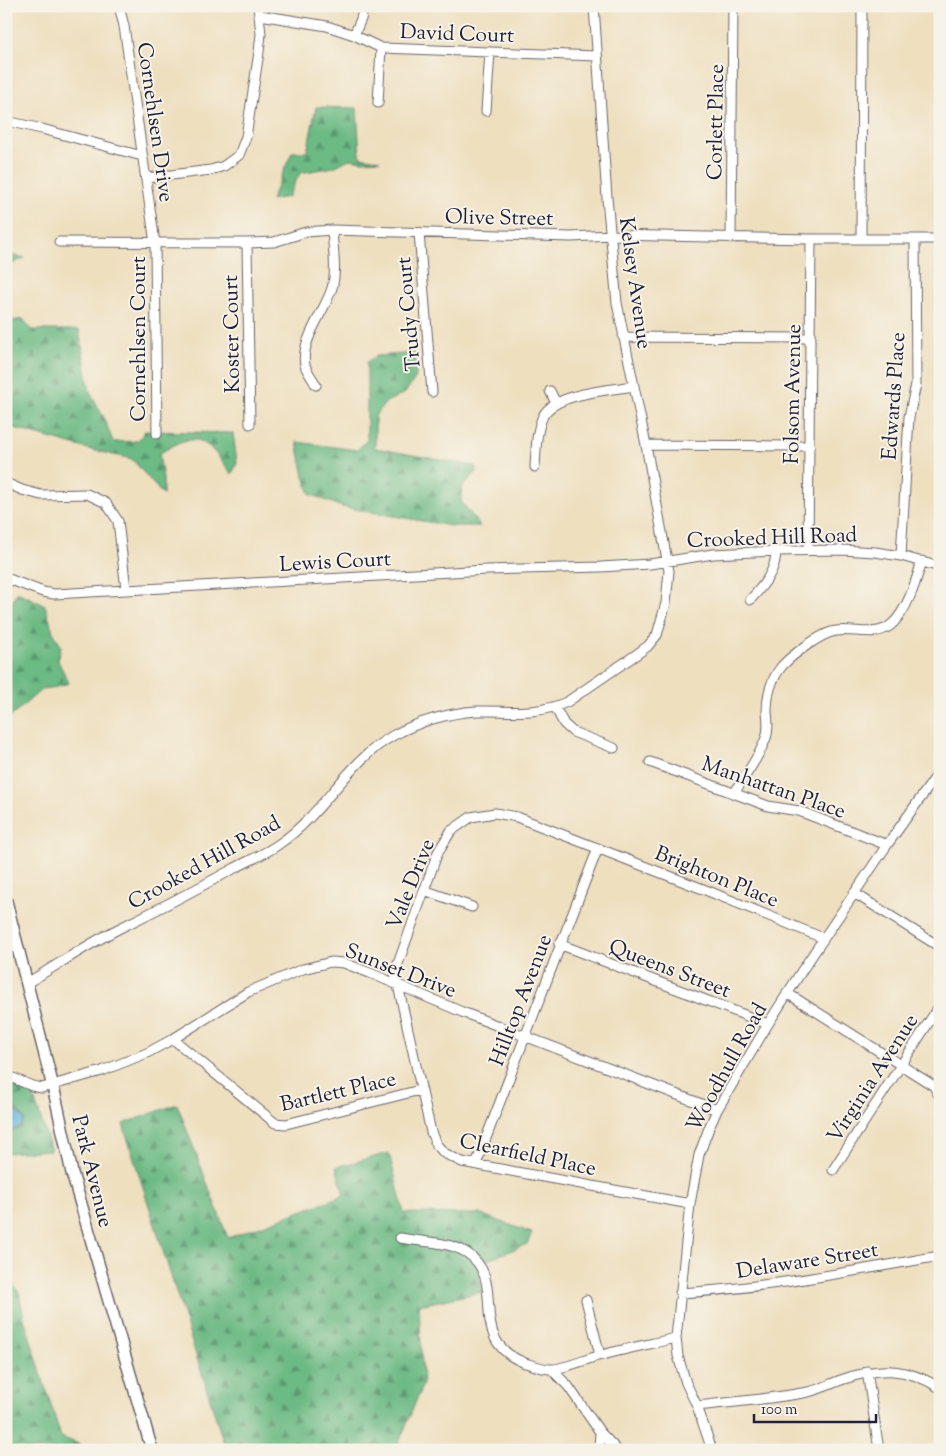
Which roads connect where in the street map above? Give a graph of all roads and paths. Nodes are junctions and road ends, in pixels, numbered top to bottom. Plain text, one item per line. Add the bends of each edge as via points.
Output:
1 (119, 6) edge
2 (364, 6) edge
3 (594, 6) edge
4 (733, 6) edge
5 (862, 6) edge
6 (259, 10) edge
7 (354, 35) junction
8 (381, 48) junction
9 (490, 52) junction
10 (597, 56) junction
11 (378, 103) dead end
12 (486, 111) dead end
13 (6, 121) edge
14 (142, 156) junction
15 (147, 178) junction
16 (332, 230) junction
17 (419, 233) junction
18 (610, 236) junction
19 (731, 238) junction
20 (811, 239) junction
21 (861, 239) junction
22 (915, 239) junction
23 (940, 239) edge
24 (59, 242) dead end
25 (155, 243) junction
26 (247, 243) junction
27 (623, 337) junction
28 (811, 338) junction
29 (316, 385) dead end
30 (634, 386) junction
31 (550, 391) dead end
32 (432, 392) dead end
33 (556, 403) junction
34 (250, 424) dead end
35 (157, 434) dead end
36 (646, 445) junction
37 (810, 446) junction
38 (534, 467) dead end
39 (6, 482) edge
40 (776, 550) junction
41 (808, 550) junction
42 (900, 556) junction
43 (668, 560) junction
44 (922, 561) junction
45 (940, 567) edge
46 (6, 578) edge
47 (126, 589) junction
48 (750, 600) dead end
49 (555, 707) junction
50 (614, 748) dead end
51 (650, 762) dead end
52 (940, 771) edge
53 (734, 794) junction
54 (886, 846) junction
55 (598, 848) junction
56 (424, 890) junction
57 (854, 893) junction
58 (6, 900) edge
59 (472, 907) dead end
60 (823, 938) junction
61 (559, 944) junction
62 (940, 947) edge
63 (27, 983) junction
64 (398, 986) junction
65 (787, 993) junction
66 (940, 1006) edge
67 (768, 1024) junction
68 (525, 1037) junction
69 (173, 1039) junction
70 (901, 1065) junction
71 (6, 1075) edge
72 (53, 1086) junction
73 (420, 1090) junction
74 (940, 1098) edge
75 (717, 1110) junction
76 (476, 1164) junction
77 (833, 1170) dead end
78 (690, 1204) junction
79 (400, 1238) dead end
80 (940, 1256) edge
81 (680, 1293) junction
82 (586, 1300) dead end
83 (676, 1338) junction
84 (600, 1355) junction
85 (552, 1370) junction
86 (867, 1371) junction
87 (940, 1388) edge
88 (697, 1406) junction
89 (600, 1432) junction
90 (152, 1450) edge
91 (599, 1450) edge
92 (617, 1450) edge
93 (712, 1450) edge
94 (879, 1450) edge

1 - 14 street, Cornehlsen Drive
2 - 7 street
3 - 10 street, Kelsey Avenue
4 - 19 street, Corlett Place
5 - 21 street
6 - 7 street, David Court
6 - 15 street via 261,34 246,138 239,155 218,168
7 - 8 street, David Court
8 - 9 street, David Court
8 - 11 street
9 - 10 street, David Court
9 - 12 street
10 - 18 street, Kelsey Avenue
13 - 14 street
14 - 15 street, Cornehlsen Drive
15 - 25 street, Cornehlsen Drive
16 - 17 street, Olive Street
16 - 26 street, Olive Street via 306,232 274,242
16 - 29 street via 332,286 305,352 305,365
17 - 18 street, Olive Street
17 - 32 street, Trudy Court
18 - 19 street, Olive Street
18 - 27 street, Kelsey Avenue
19 - 20 street, Olive Street
20 - 21 street, Olive Street
20 - 28 street, Folsom Avenue
21 - 22 street, Olive Street
22 - 23 street, Olive Street
22 - 42 street, Edwards Place via 916,384 909,417
24 - 25 street, Olive Street
25 - 26 street, Olive Street
25 - 35 street, Cornehlsen Court
26 - 34 street, Koster Court
27 - 28 street
27 - 30 street, Kelsey Avenue
28 - 37 street, Folsom Avenue
30 - 33 street via 579,395
30 - 36 street, Kelsey Avenue
31 - 33 street
33 - 38 street via 543,416
36 - 37 street
36 - 43 street, Kelsey Avenue
37 - 41 street, Folsom Avenue
39 - 47 street via 41,495 87,494 106,503 118,521
40 - 41 street, Crooked Hill Road
40 - 43 street, Crooked Hill Road
40 - 48 street via 770,574
41 - 42 street, Crooked Hill Road
42 - 44 street, Crooked Hill Road
43 - 47 street, Lewis Court via 601,568 487,570
43 - 49 street, Crooked Hill Road via 664,614 648,646
44 - 45 street, Crooked Hill Road
44 - 53 street via 904,608 889,627 878,632 833,631 783,666 770,687 767,699 766,737
46 - 47 street, Lewis Court via 54,594
49 - 50 street via 564,724 573,732
49 - 63 street, Crooked Hill Road via 534,711 450,714 394,736 360,761 313,816 279,844 117,930
51 - 53 street, Manhattan Place
52 - 54 street, Woodhull Road
53 - 54 street, Manhattan Place via 768,806 799,811
54 - 57 street, Woodhull Road
55 - 56 street, Vale Drive via 517,817 495,813 471,817 451,831 438,852
55 - 60 street, Brighton Place
55 - 61 street, Hilltop Avenue
56 - 59 street
56 - 64 street, Vale Drive via 395,972
57 - 60 street, Woodhull Road
57 - 62 street
58 - 63 main road, Park Avenue
60 - 65 street, Woodhull Road
61 - 67 street, Queens Street
61 - 68 street, Hilltop Avenue
63 - 72 main road, Park Avenue
64 - 68 street, Sunset Drive
64 - 69 street, Sunset Drive via 344,963 318,964 248,992
64 - 73 street, Clearfield Place
65 - 67 street, Woodhull Road
65 - 70 street
66 - 70 street, Virginia Avenue
67 - 75 street, Woodhull Road
68 - 75 street, Sunset Drive
68 - 76 street, Hilltop Avenue
69 - 72 street, Sunset Drive via 102,1072
69 - 73 street, Bartlett Place via 276,1124
70 - 74 street via 934,1086
70 - 77 street, Virginia Avenue
71 - 72 street, Sunset Drive via 32,1086
72 - 90 main road, Park Avenue via 72,1173
73 - 76 street, Clearfield Place via 436,1144 453,1158
75 - 78 street, Woodhull Road via 699,1155
76 - 78 street, Clearfield Place
78 - 81 street, Woodhull Road
79 - 85 street via 451,1246 467,1253 485,1277 490,1327 497,1344 512,1358
80 - 81 street, Delaware Street via 790,1283
81 - 83 street, Woodhull Road
82 - 84 street
83 - 84 street
83 - 88 street, Woodhull Road via 686,1383
84 - 85 street
85 - 89 street via 568,1386
86 - 87 street via 913,1374
86 - 88 street via 812,1392
86 - 94 street
88 - 93 street, Woodhull Road
89 - 91 street
89 - 92 street

